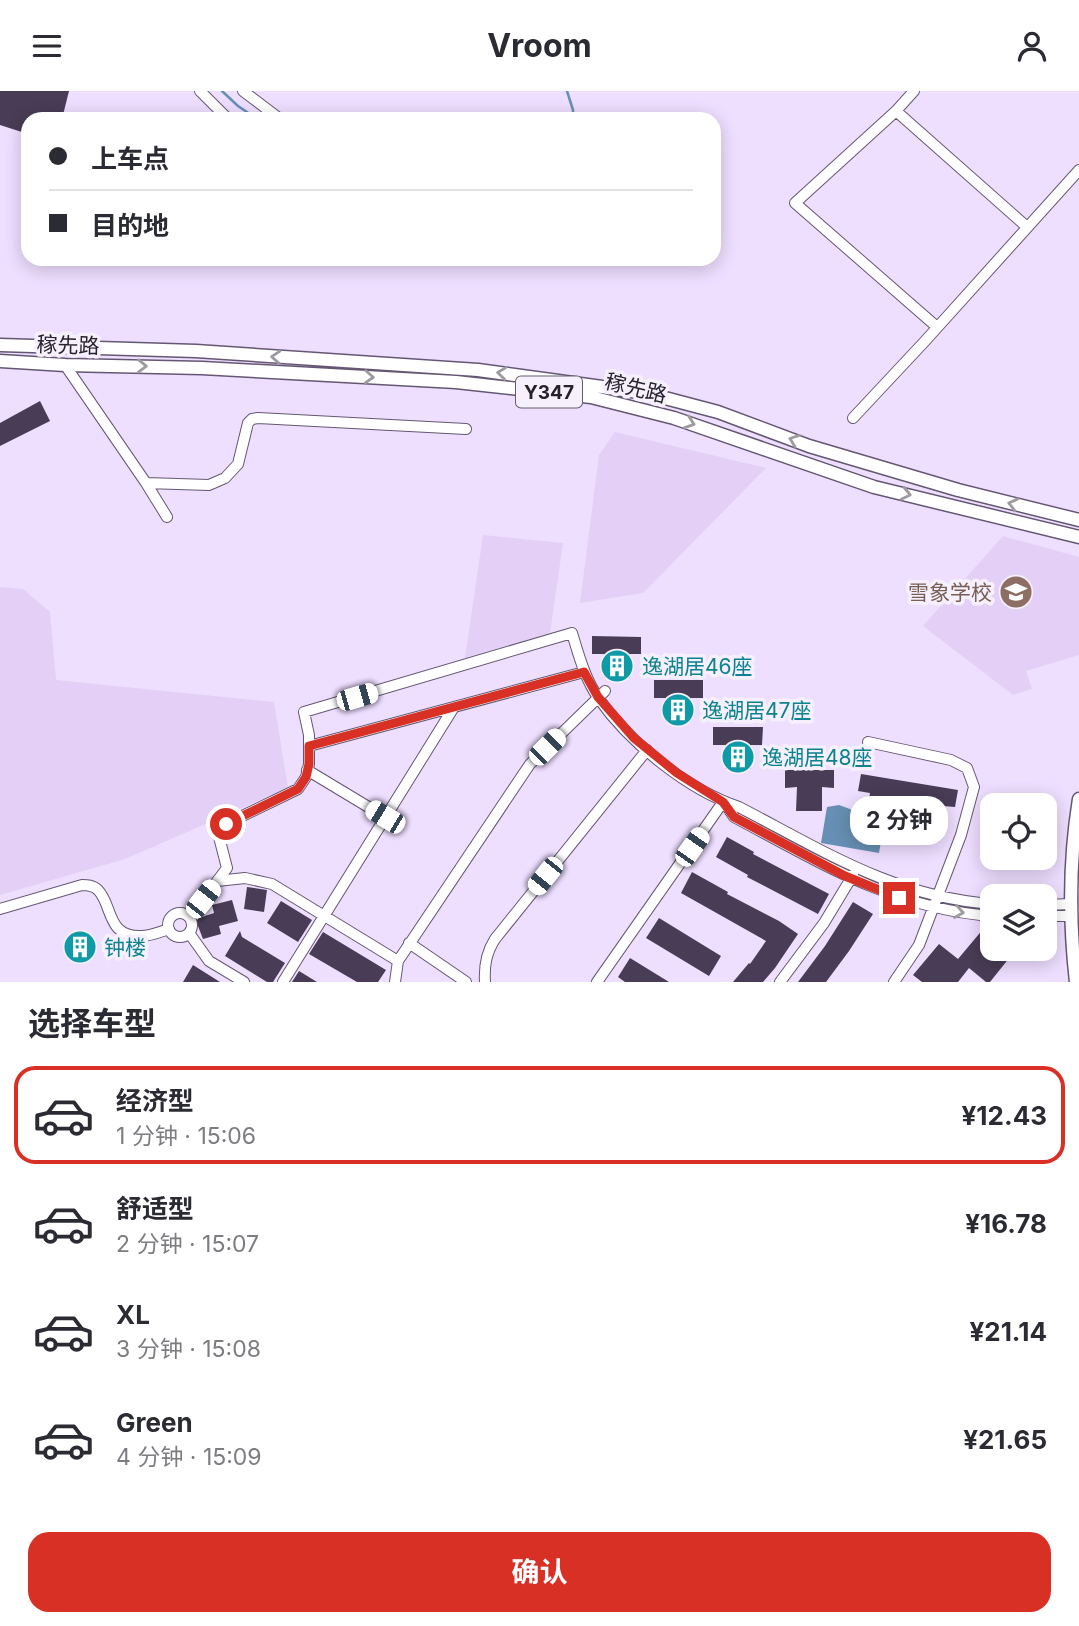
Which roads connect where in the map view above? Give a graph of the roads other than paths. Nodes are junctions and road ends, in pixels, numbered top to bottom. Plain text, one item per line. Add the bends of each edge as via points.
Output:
1 (200, 91) edge
2 (243, 91) edge
3 (914, 91) edge
4 (896, 111) junction
5 (221, 112) edge
6 (271, 112) edge
7 (1079, 170) edge
8 (1027, 227) junction
9 (937, 327) junction
10 (0, 345) edge
11 (0, 361) edge
12 (65, 365) junction
13 (853, 418) dead end
14 (466, 429) dead end
15 (146, 483) junction
16 (167, 517) dead end
17 (1079, 520) edge
18 (1079, 537) edge
19 (584, 672) junction
20 (601, 694) junction
21 (454, 707) junction
22 (868, 742) dead end
23 (309, 746) junction
24 (647, 750) junction
25 (307, 770) junction
26 (1079, 799) edge
27 (723, 802) junction
28 (385, 817) junction
29 (857, 869) junction
30 (851, 879) junction
31 (217, 881) junction
32 (938, 896) junction
33 (980, 902) edge
34 (933, 907) junction
35 (1057, 907) edge
36 (0, 909) edge
37 (1071, 910) junction
38 (1057, 913) edge
39 (324, 915) junction
40 (980, 915) edge
41 (190, 917) junction
42 (169, 929) junction
43 (189, 933) junction
44 (408, 943) junction
45 (398, 961) junction
46 (243, 982) edge
47 (283, 982) edge
48 (395, 982) edge
49 (466, 982) edge
50 (485, 982) edge
51 (597, 982) edge
52 (780, 982) edge
53 (894, 982) edge
54 (1076, 982) edge

1 - 5 street
2 - 6 street
3 - 4 street
4 - 8 street
4 - 9 street via 795,203
7 - 8 street
8 - 9 street
9 - 13 street
17 -> 10 main road, 稼先路 / Y347 via 958,490 646,393 478,370 196,351
11 - 12 main road, 稼先路 / Y347
12 - 15 street
12 -> 18 main road, 稼先路 / Y347 via 456,382 591,397 674,418 874,487
14 - 15 street via 252,419 239,464 225,478 209,485
15 - 16 street
19 - 20 street
19 - 21 street
19 - 23 street via 572,633 304,712
20 - 24 street via 621,725
20 - 44 street via 530,764
21 - 23 street
21 - 28 street
22 - 32 street via 951,760 967,768 974,787
23 - 25 street
24 - 27 street
24 - 50 street via 495,939 485,959
25 - 28 street
25 - 31 street via 298,789 226,824 218,833 228,868
26 - 37 main road
27 - 29 street
27 - 30 street via 734,817
27 - 51 street
28 - 39 street
29 - 30 street
29 - 32 street
30 - 34 street
30 - 52 street
31 - 39 street via 263,881
31 - 41 street
32 - 33 street
32 - 34 street
34 -> 40 street
34 - 53 street via 919,945
35 - 37 street
36 - 42 street via 90,885 98,890 120,930 143,936
37 - 38 street
37 - 54 main road
39 - 45 street
39 - 47 street
41 - 42 street via 174,915
41 - 43 street
42 - 43 street via 177,937
43 - 46 street via 209,961
44 - 45 street
44 - 49 street
45 - 48 street

